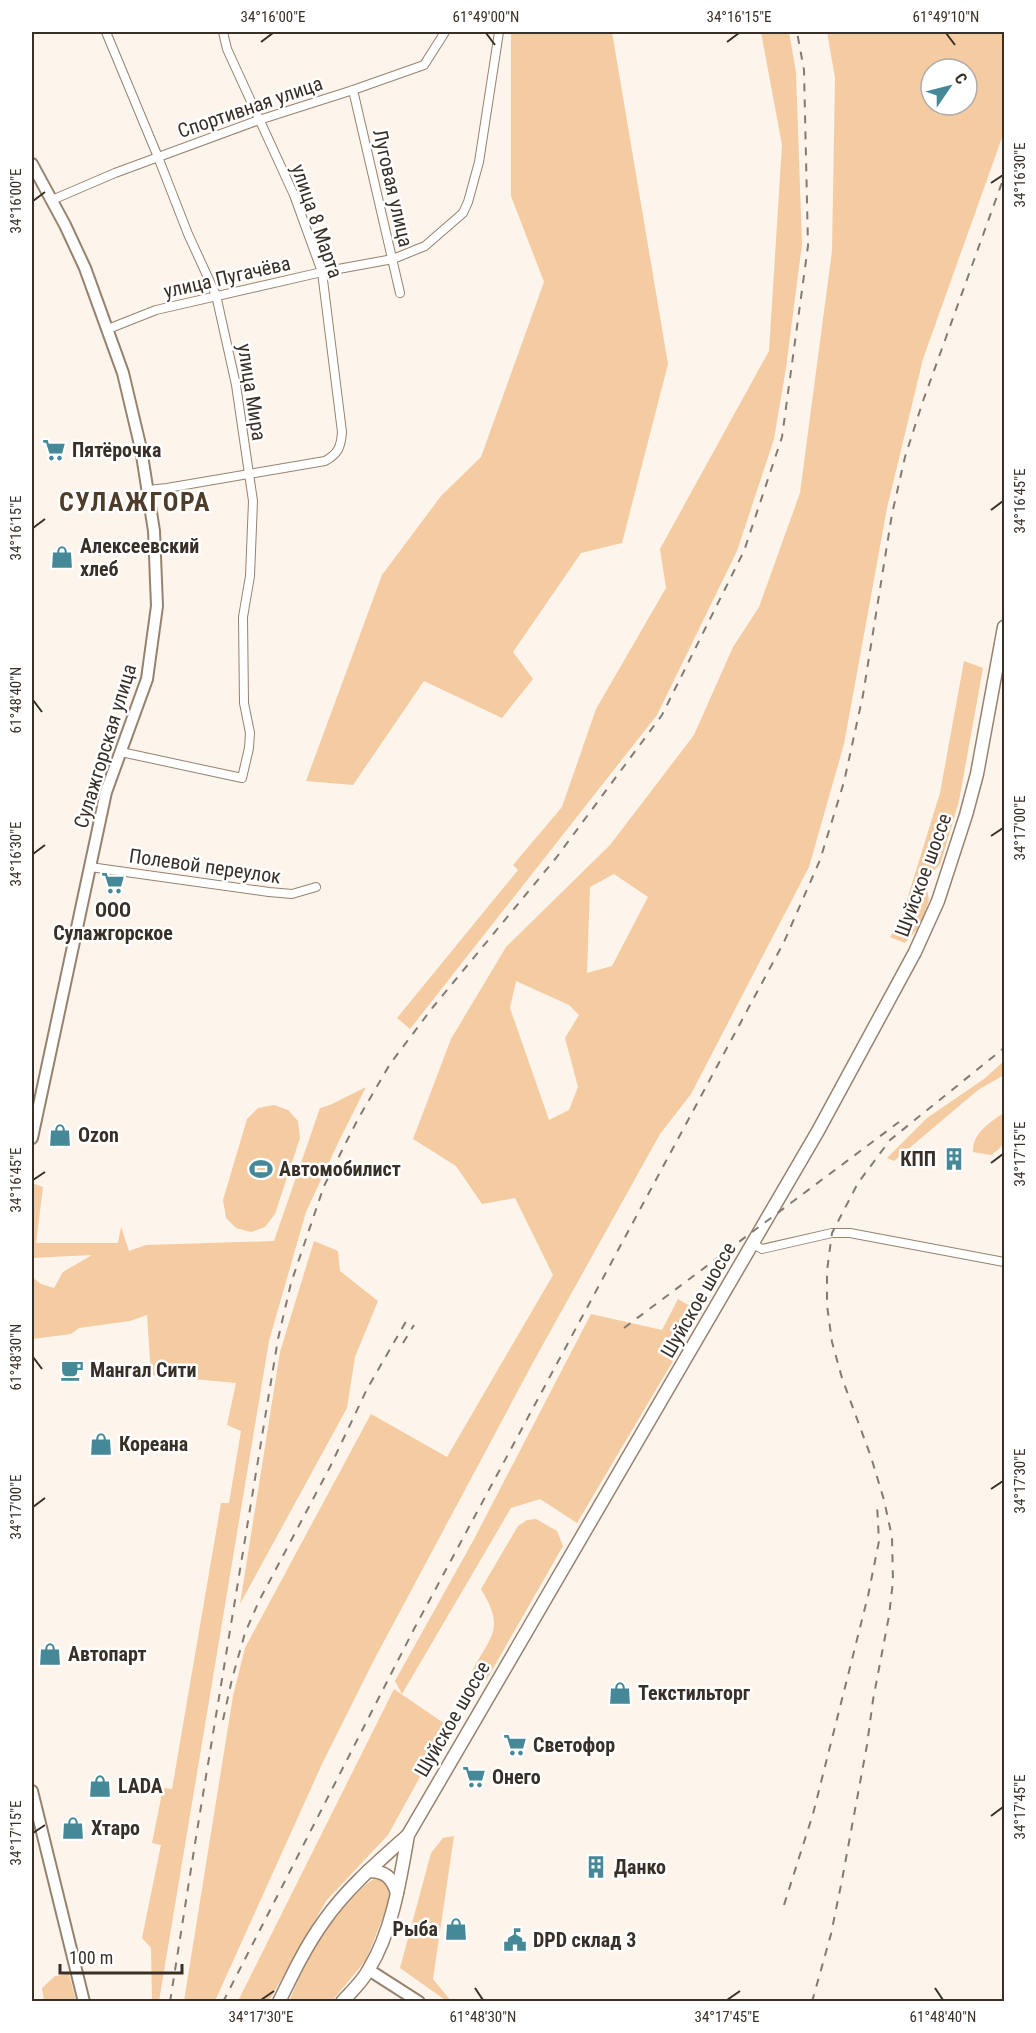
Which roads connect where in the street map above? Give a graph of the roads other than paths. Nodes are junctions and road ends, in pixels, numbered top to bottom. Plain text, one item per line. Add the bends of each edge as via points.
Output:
1 (106, 32) edge
2 (223, 32) edge
3 (445, 32) edge
4 (500, 32) edge
5 (353, 90) junction
6 (259, 120) junction
7 (158, 157) junction
8 (32, 164) edge
9 (52, 200) junction
10 (393, 259) junction
11 (321, 272) junction
12 (400, 293) dead end
13 (216, 295) junction
14 (108, 329) junction
15 (248, 474) junction
16 (148, 490) junction
17 (1005, 627) edge
18 (1001, 666) edge
19 (122, 752) junction
20 (90, 867) junction
21 (316, 887) dead end
22 (32, 1138) edge
23 (753, 1244) junction
24 (1005, 1262) edge
25 (32, 1791) edge
26 (408, 1834) junction
27 (368, 1871) junction
28 (397, 1894) junction
29 (369, 1970) junction
30 (84, 2001) edge
31 (279, 2001) edge
32 (342, 2001) edge
33 (419, 2001) edge

1 - 7 street, улица Мира
2 - 6 street, улица 8 Марта
3 - 5 street, Спортивная улица via 424,64
4 - 10 street, улица Пугачёва via 479,162 463,213 425,246
5 - 6 street, Спортивная улица
5 - 10 street, Луговая улица
6 - 7 street, Спортивная улица
6 - 11 street, улица 8 Марта via 294,195
7 - 9 street, Спортивная улица
7 - 13 street, улица Мира
8 - 9 main road, Сулажгорская улица
9 - 14 main road, Сулажгорская улица via 85,268
10 - 11 street, улица Пугачёва
10 - 12 street, Луговая улица
11 - 13 street, улица Пугачёва
11 - 15 street, улица 8 Марта via 341,443 334,456 325,461
13 - 14 street, улица Пугачёва via 156,310
13 - 15 street, улица Мира via 236,385
14 - 16 main road, Сулажгорская улица via 123,372
15 - 16 street
15 - 19 street, улица Мира via 254,501 250,576 243,617 244,704 250,733 242,778
16 - 19 main road, Сулажгорская улица via 157,606 147,679
17 - 18 main road, Шуйское шоссе
18 - 23 main road, Шуйское шоссе via 977,774 938,901 898,986
19 - 20 main road, Сулажгорская улица via 106,792
20 - 21 street, Полевой переулок via 269,892 292,894
20 - 22 main road, Сулажгорская улица
23 - 24 street via 762,1249 832,1233 850,1233
23 - 26 main road, Шуйское шоссе
25 - 30 main road
26 - 27 main road
26 - 28 main road, Шуйское шоссе
27 - 28 main road via 387,1875 394,1881
27 - 31 main road via 325,1919 300,1957
28 - 29 main road, Шуйское шоссе
29 - 32 main road, Шуйское шоссе
29 - 33 main road

